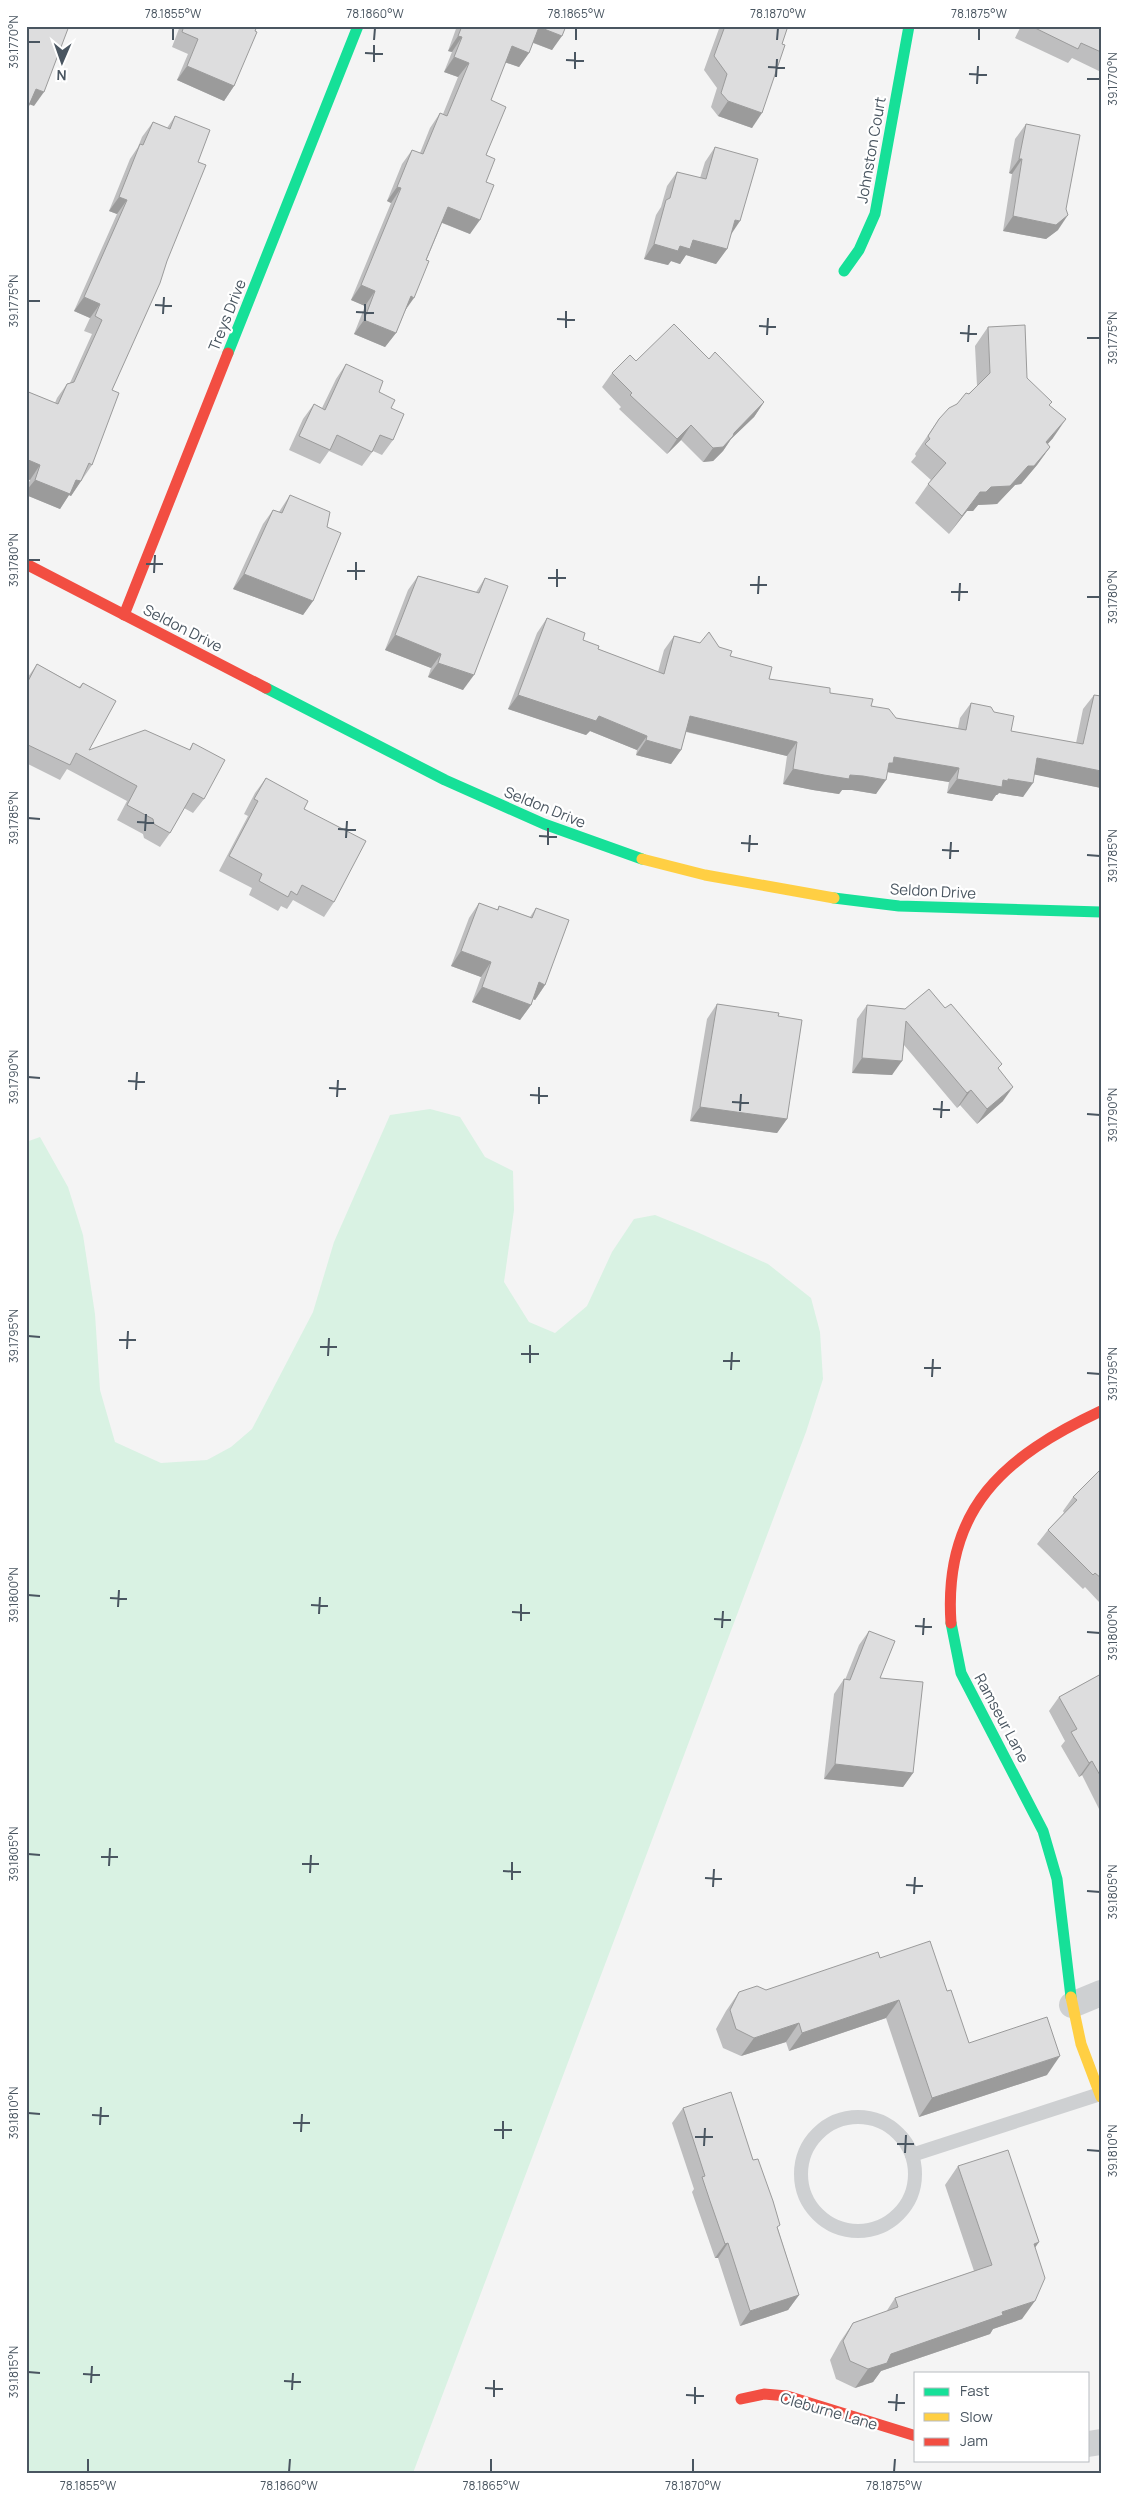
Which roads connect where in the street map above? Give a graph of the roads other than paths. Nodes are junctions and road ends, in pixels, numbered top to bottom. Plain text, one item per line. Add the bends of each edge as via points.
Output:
1 (358, 26) edge
2 (909, 26) edge
3 (844, 271) dead end
4 (26, 564) edge
5 (124, 615) junction
6 (1101, 912) edge
7 (1101, 1411) edge
8 (1101, 1993) edge
9 (1072, 2005) junction
10 (1100, 2096) edge
11 (912, 2155) junction
12 (742, 2399) dead end
13 (914, 2435) edge

1 - 5 street, Treys Drive
2 - 3 street, Johnston Court via 875,214 859,250
4 - 5 street, Seldon Drive
5 - 6 street, Seldon Drive via 445,780 544,824 624,854 770,888 899,906
7 - 9 street, Ramseur Lane via 1055,1434 988,1488 969,1515 955,1552 949,1612 952,1646 961,1673 1044,1831 1058,1879
8 - 9 street
9 - 10 street, Ramseur Lane via 1081,2044
10 - 11 lane
11 - 11 lane via 903,2137 887,2123 863,2116 841,2119 822,2129 810,2142 802,2162 802,2185 810,2205 825,2221 843,2230 878,2229 895,2219 907,2203 914,2176
12 - 13 street, Cleburne Lane via 764,2394 787,2396

